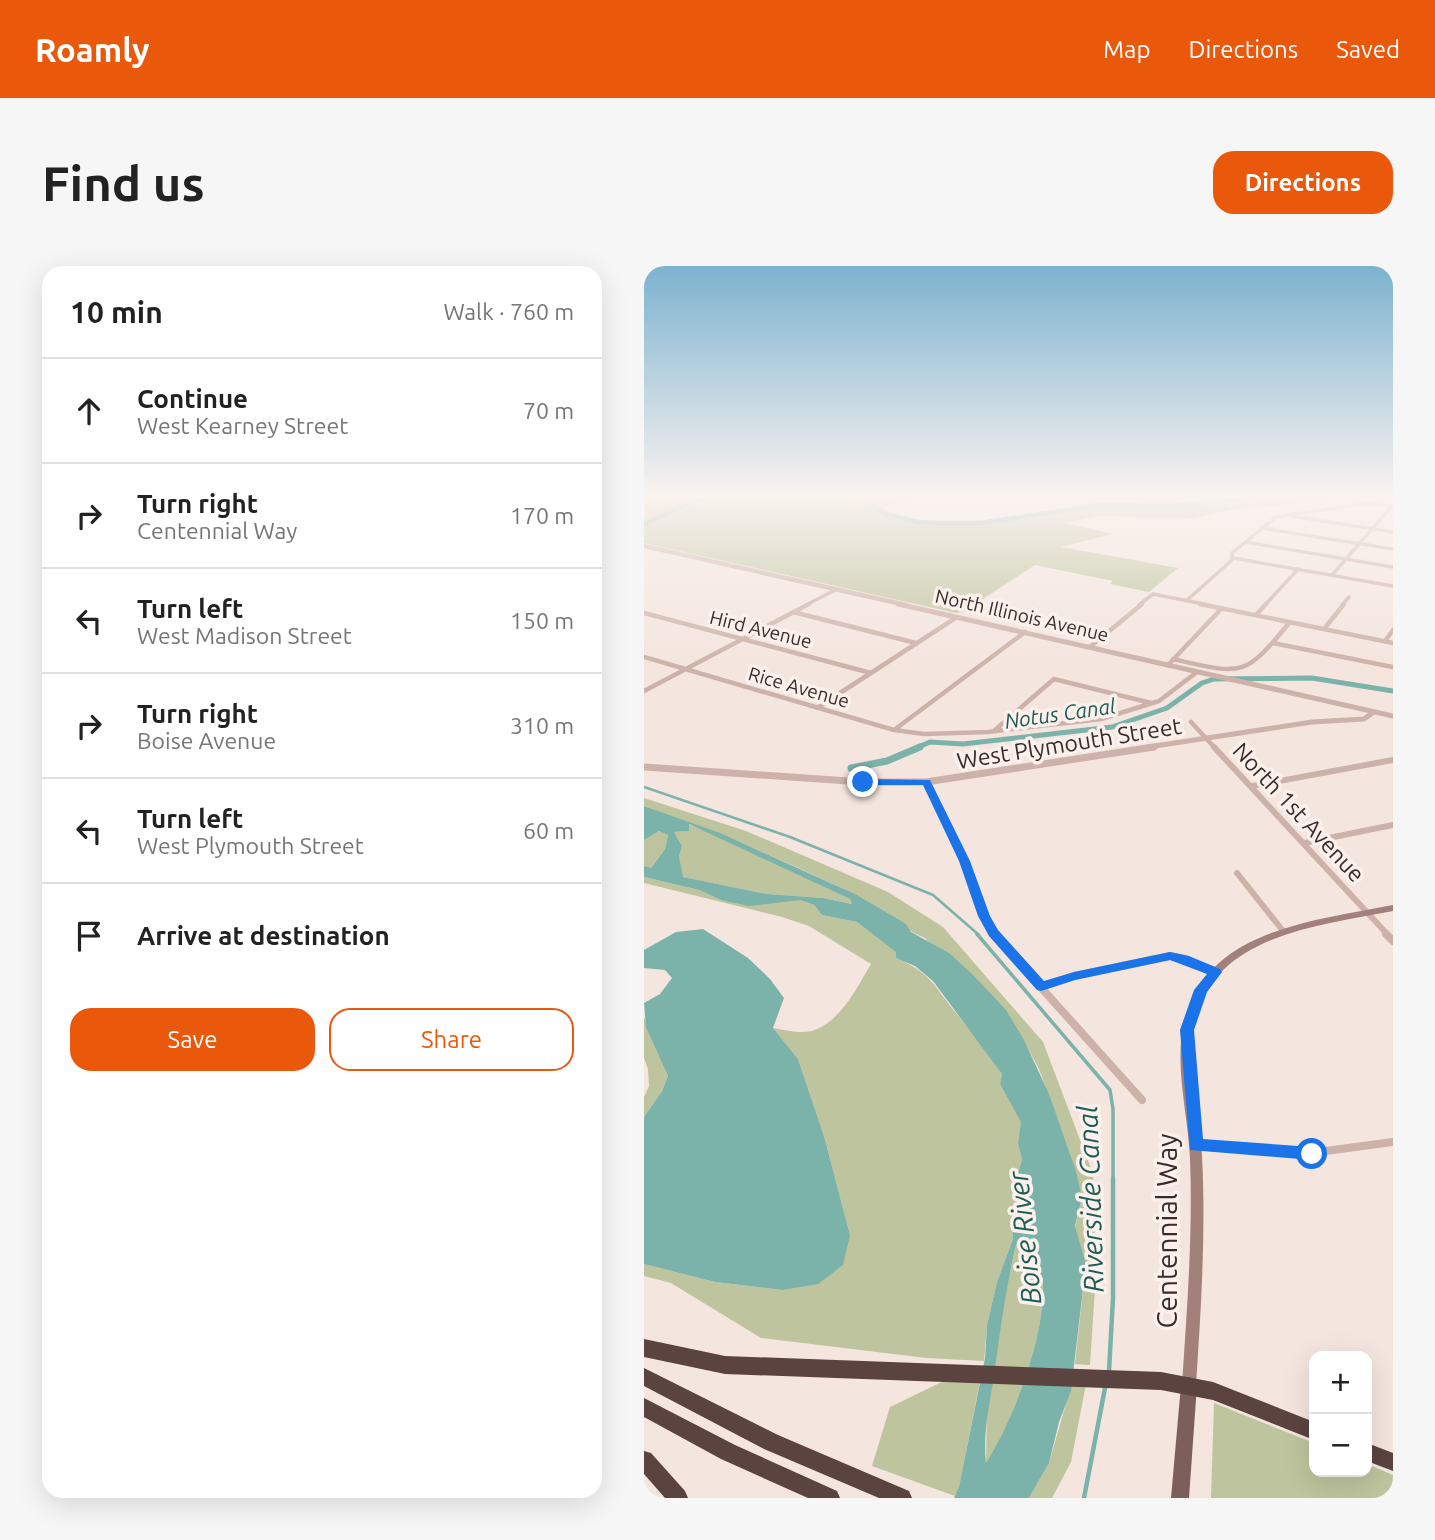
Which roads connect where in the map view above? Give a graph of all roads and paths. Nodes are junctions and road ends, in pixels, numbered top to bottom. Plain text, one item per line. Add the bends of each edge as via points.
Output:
1 (673, 552) edge
2 (1233, 552) edge
3 (1307, 552) edge
4 (1352, 552) edge
5 (1233, 558) junction
6 (1346, 559) junction
7 (1393, 567) edge
8 (1298, 569) junction
9 (1332, 575) junction
10 (1393, 586) edge
11 (837, 589) junction
12 (1349, 597) dead end
13 (1186, 601) junction
14 (1223, 608) junction
15 (793, 612) junction
16 (644, 613) edge
17 (1256, 615) junction
18 (957, 617) junction
19 (1290, 622) junction
20 (1324, 629) junction
21 (1393, 630) edge
22 (1025, 632) junction
23 (744, 638) junction
24 (1385, 641) junction
25 (916, 643) junction
26 (1273, 643) junction
27 (1393, 643) edge
28 (1090, 647) junction
29 (644, 657) edge
30 (1173, 659) junction
31 (1168, 665) junction
32 (1393, 667) edge
33 (686, 669) junction
34 (1197, 672) junction
35 (871, 673) junction
36 (644, 691) edge
37 (1153, 704) junction
38 (817, 708) junction
39 (1374, 712) junction
40 (1393, 716) edge
41 (1191, 722) dead end
42 (894, 730) junction
43 (993, 731) junction
44 (1207, 738) junction
45 (1393, 760) edge
46 (644, 767) edge
47 (926, 782) junction
48 (1252, 786) junction
49 (1393, 825) edge
50 (1304, 843) junction
51 (1237, 873) dead end
52 (1393, 908) edge
53 (1368, 914) junction
54 (1283, 932) junction
55 (1393, 941) edge
56 (1215, 972) junction
57 (1041, 987) junction
58 (1142, 1100) dead end
59 (1393, 1142) edge
60 (1195, 1145) junction
61 (644, 1348) edge
62 (644, 1377) edge
63 (1189, 1385) junction
64 (644, 1407) edge
65 (1309, 1429) edge
66 (1372, 1454) edge
67 (644, 1460) edge
68 (1393, 1462) edge
69 (678, 1498) edge
70 (830, 1498) edge
71 (902, 1498) edge
72 (1180, 1498) edge

1 - 11 street, North Illinois Avenue
2 - 5 street
3 - 6 street
4 - 6 street
5 - 8 street
5 - 13 street
6 - 7 street
6 - 9 street
8 - 9 street
8 - 17 street
9 - 10 street
11 - 15 street
11 - 18 street, North Illinois Avenue
12 - 20 street
13 - 14 street
13 - 28 street via 1153,594
14 - 17 street
14 - 30 street
15 - 23 street
15 - 25 street
16 - 23 street, Hird Avenue
17 - 19 street
18 - 22 street, North Illinois Avenue
18 - 25 street
19 - 20 street
19 - 26 street
20 - 24 street
21 - 24 street
22 - 28 street, North Illinois Avenue
22 - 42 street
23 - 33 street
23 - 35 street, Hird Avenue
24 - 27 street
25 - 35 street
26 - 30 street via 1254,663 1242,668
26 - 32 street
28 - 31 street, North Illinois Avenue
29 - 33 street, Rice Avenue
30 - 31 street
31 - 34 street, North Illinois Avenue
33 - 36 street
33 - 38 street, Rice Avenue
34 - 37 street, Rice Avenue
34 - 39 street, North Illinois Avenue
35 - 38 street
37 - 43 street, Rice Avenue via 1101,719
37 - 43 street via 1054,679
38 - 42 street, Rice Avenue
39 - 40 street, North Illinois Avenue
39 - 44 street, West Plymouth Street via 1364,719
41 - 44 street, North 1st Avenue
42 - 43 street, Rice Avenue
44 - 47 street, West Plymouth Street
44 - 48 street, North 1st Avenue
45 - 48 street
46 - 47 street, West Plymouth Street
47 - 57 street via 993,933
48 - 50 street, North 1st Avenue
49 - 50 street
50 - 53 street, North 1st Avenue
51 - 54 street
52 - 53 main road
53 - 54 main road
53 - 55 street, North 1st Avenue
54 - 56 main road via 1243,950
56 - 57 street via 1170,956
56 - 60 main road, Centennial Way via 1201,990 1187,1030
57 - 58 street
59 - 60 street via 1312,1154
60 - 63 main road, Centennial Way via 1197,1256
61 - 63 highway via 726,1365
62 - 71 highway via 771,1442
63 - 65 highway
63 - 72 main road, Centennial Way
64 - 70 highway via 728,1452
66 - 68 highway
67 - 69 highway

